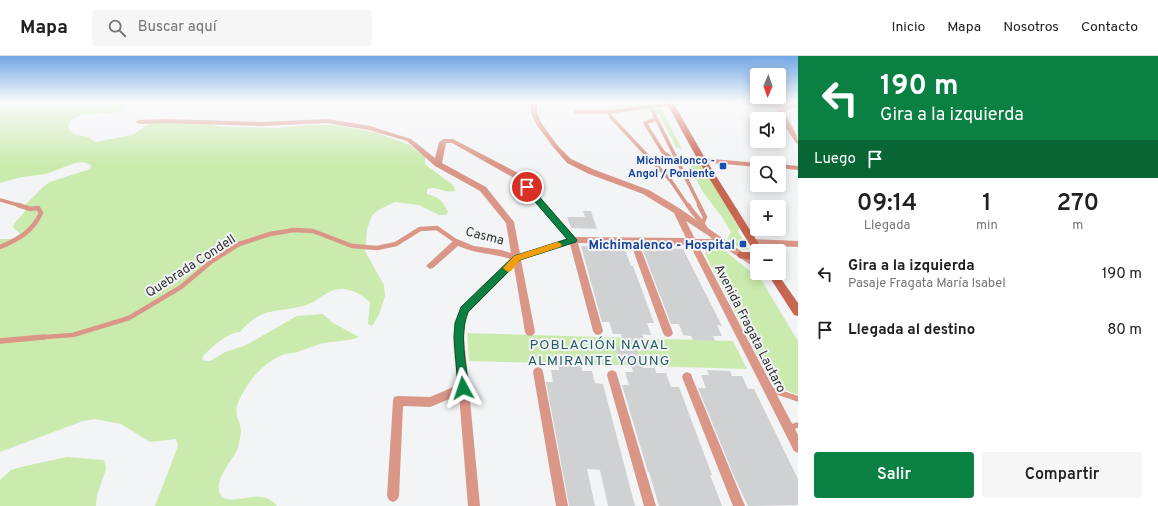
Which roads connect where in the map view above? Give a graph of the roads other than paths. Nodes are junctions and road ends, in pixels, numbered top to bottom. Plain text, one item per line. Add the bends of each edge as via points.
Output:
1 (229, 123) edge
2 (283, 123) edge
3 (344, 123) edge
4 (539, 123) edge
5 (617, 123) edge
6 (645, 123) edge
7 (658, 123) edge
8 (681, 123) edge
9 (786, 123) edge
10 (798, 142) edge
11 (702, 160) junction
12 (750, 163) edge
13 (438, 164) junction
14 (679, 164) junction
15 (786, 167) edge
16 (798, 168) edge
17 (0, 200) edge
18 (675, 209) junction
19 (703, 222) junction
20 (707, 231) junction
21 (573, 240) junction
22 (634, 241) junction
23 (457, 242) junction
24 (692, 242) junction
25 (722, 242) junction
26 (753, 242) joint
27 (798, 244) edge
28 (0, 247) edge
29 (742, 256) junction
30 (750, 256) edge
31 (517, 258) junction
32 (750, 261) edge
33 (430, 266) dead end
34 (777, 280) edge
35 (798, 312) edge
36 (598, 331) dead end
37 (530, 332) dead end
38 (668, 332) dead end
39 (0, 342) edge
40 (538, 372) dead end
41 (612, 375) dead end
42 (687, 377) dead end
43 (463, 388) junction
44 (767, 388) junction
45 (798, 399) edge
46 (793, 427) edge
47 (798, 447) edge
48 (393, 496) dead end
49 (474, 506) edge
50 (562, 506) edge
51 (650, 506) edge
52 (740, 506) edge

1 - 2 street
3 - 13 street via 409,140
4 - 18 street via 570,161 646,192
5 - 19 lane via 671,181 695,216
6 - 14 lane via 666,156
7 - 14 lane
8 - 11 main road
9 - 10 street
11 - 12 street
11 - 26 main road
13 - 21 street via 441,143 448,140 458,142 518,176
13 - 31 street via 482,189 510,222
14 - 19 lane via 705,217
15 - 16 street
17 - 28 lane via 30,209 38,208 41,213 35,227 23,238
18 - 20 street
18 - 24 street, Avenida Fragata Lautaro
19 - 20 lane
20 - 25 street
21 - 22 street, Avenida Fragata Lautaro
21 - 31 street, Avenida Fragata Lautaro
21 - 36 street
22 - 24 street, Avenida Fragata Lautaro
22 - 38 street
23 - 31 street, Casma
23 - 33 street, Casma
23 - 39 lane, Quebrada Condell via 437,228 420,229 396,244 377,248 352,246 313,231 294,230 270,234 239,244 212,261 181,286 129,318 73,336
24 - 25 street, Avenida Fragata Lautaro
24 - 44 street, Avenida Fragata Lautaro
25 - 29 street
26 - 27 street
29 - 30 main road
29 - 32 street
31 - 37 street
31 - 43 street, Avenida Fragata Lautaro via 465,310 460,323 459,337
34 - 35 main road
40 - 50 street
41 - 51 street
42 - 52 street
43 - 48 street via 430,402 398,401
43 - 49 street, Avenida Fragata Lautaro
44 - 45 lane
44 - 46 street, Avenida Fragata Lautaro
46 - 47 street, Avenida Fragata Lautaro

